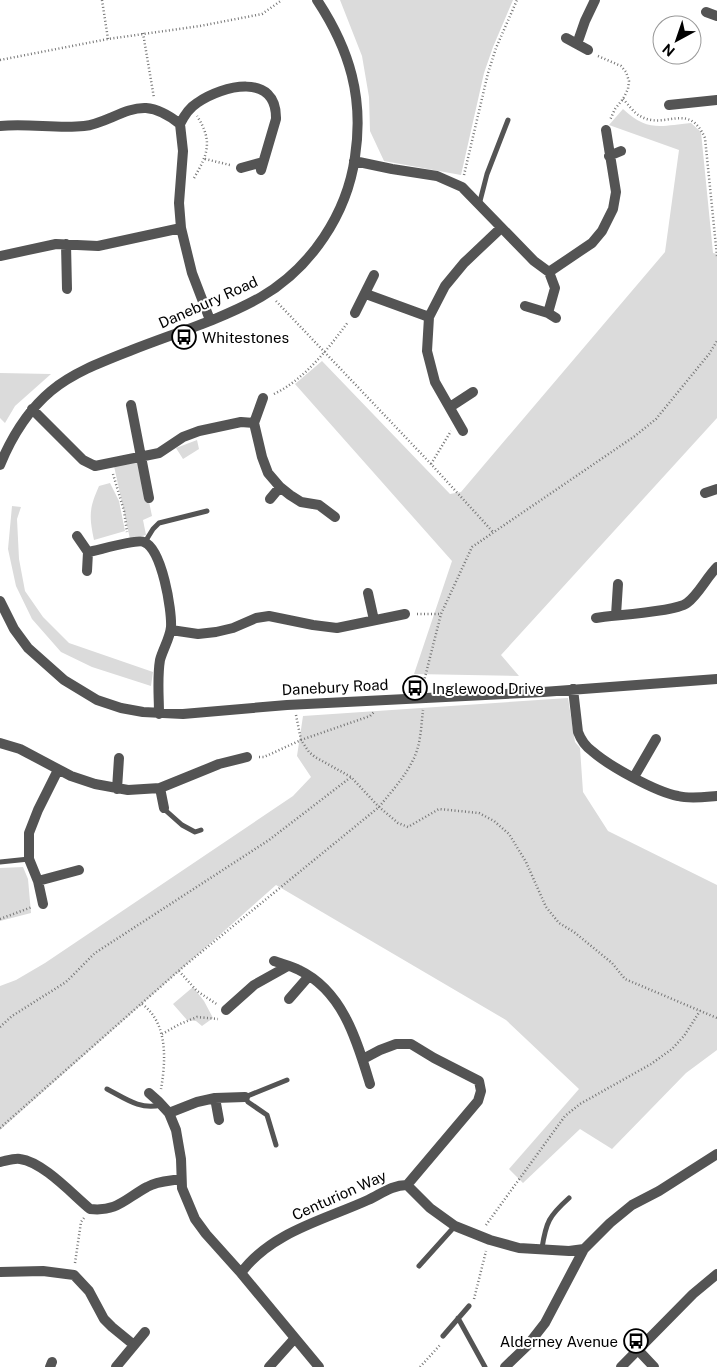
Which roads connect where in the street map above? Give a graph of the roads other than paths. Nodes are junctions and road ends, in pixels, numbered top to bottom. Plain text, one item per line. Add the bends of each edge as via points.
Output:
1 (317, 0) edge
2 (595, 0) edge
3 (706, 12) dead end
4 (717, 16) edge
5 (566, 38) dead end
6 (577, 44) junction
7 (588, 50) road end
8 (717, 100) edge
9 (669, 105) dead end
10 (508, 120) dead end
11 (180, 124) junction
12 (0, 126) edge
13 (606, 130) road end
14 (621, 151) dead end
15 (609, 156) junction
16 (354, 161) junction
17 (241, 168) road end
18 (479, 205) junction
19 (181, 228) junction
20 (500, 228) junction
21 (66, 244) junction
22 (0, 256) edge
23 (549, 272) junction
24 (374, 276) dead end
25 (67, 289) dead end
26 (366, 294) junction
27 (525, 306) dead end
28 (355, 313) road end
29 (429, 317) junction
30 (210, 320) junction
31 (474, 392) dead end
32 (263, 398) road end
33 (131, 405) dead end
34 (450, 407) junction
35 (32, 410) junction
36 (254, 422) junction
37 (461, 428) road end
38 (141, 457) junction
39 (0, 465) edge
40 (280, 487) junction
41 (717, 489) edge
42 (705, 493) dead end
43 (149, 498) dead end
44 (270, 500) dead end
45 (207, 511) dead end
46 (335, 517) dead end
47 (78, 536) dead end
48 (145, 542) junction
49 (88, 552) junction
50 (717, 567) edge
51 (87, 571) dead end
52 (618, 584) dead end
53 (368, 593) dead end
54 (0, 601) edge
55 (405, 614) road end
56 (616, 615) junction
57 (596, 618) dead end
58 (374, 620) junction
59 (170, 630) junction
60 (717, 679) edge
61 (573, 690) junction
62 (159, 714) junction
63 (656, 739) dead end
64 (0, 743) edge
65 (247, 757) road end
66 (119, 758) dead end
67 (58, 770) junction
68 (634, 777) junction
69 (160, 788) junction
70 (117, 789) junction
71 (717, 796) edge
72 (164, 808) joint
73 (201, 830) dead end
74 (30, 859) junction
75 (0, 862) edge
76 (79, 870) dead end
77 (38, 881) junction
78 (43, 904) road end
79 (274, 961) dead end
80 (288, 966) junction
81 (309, 976) junction
82 (289, 999) dead end
83 (226, 1010) road end
84 (363, 1059) junction
85 (287, 1080) dead end
86 (370, 1084) dead end
87 (107, 1089) dead end
88 (149, 1093) dead end
89 (245, 1096) junction
90 (215, 1098) junction
91 (163, 1106) junction
92 (219, 1120) dead end
93 (276, 1145) dead end
94 (717, 1154) edge
95 (0, 1162) edge
96 (180, 1179) junction
97 (407, 1185) junction
98 (569, 1198) dead end
99 (455, 1226) junction
100 (542, 1248) junction
101 (584, 1249) junction
102 (419, 1266) dead end
103 (0, 1272) edge
104 (241, 1273) junction
105 (717, 1274) edge
106 (471, 1305) road end
107 (458, 1318) junction
108 (145, 1332) dead end
109 (444, 1337) road end
110 (295, 1338) junction
111 (134, 1345) junction
112 (638, 1350) junction
113 (116, 1367) edge
114 (269, 1367) edge
115 (318, 1367) edge
116 (485, 1367) edge
117 (505, 1367) edge
118 (622, 1367) edge
119 (654, 1367) edge

1 - 16 street, Danebury Road via 343,48 354,80 358,125
2 - 6 street
3 - 4 street
5 - 6 street
6 - 7 street
8 - 9 street
10 - 18 lane via 486,174
11 - 12 street via 156,110 141,108 83,126
11 - 17 street via 192,107 210,96 253,86 268,93 275,104 276,119 262,166
11 - 19 street via 184,151 179,203
13 - 15 street
14 - 15 street
15 - 23 street via 616,192 613,209 602,232 592,243
16 - 18 street via 437,176 462,187
16 - 30 street, Danebury Road via 348,191 336,217 300,267 262,296
18 - 20 street
19 - 21 street via 98,246
19 - 30 street via 192,273
20 - 23 street
20 - 29 street via 445,286
21 - 22 street via 46,245
21 - 25 street
23 - 27 street via 555,288 552,315
24 - 26 street
26 - 28 street
26 - 29 street
29 - 34 street via 427,351 435,382
30 - 35 street, Danebury Road via 92,366 62,383
31 - 34 street
32 - 36 street
33 - 38 street
34 - 37 street
35 - 38 street via 88,463 95,466
35 - 39 street, Danebury Road via 16,431
36 - 38 street via 189,434 165,450
36 - 40 street via 268,473
38 - 43 street
40 - 44 street
40 - 46 street via 301,502 319,506
41 - 42 street
45 - 48 lane via 159,523
47 - 49 street
48 - 49 street
48 - 59 street via 155,552 161,570
49 - 51 street
50 - 56 street via 685,604
52 - 56 street
53 - 58 street
54 - 62 street, Danebury Road via 28,648 67,683 109,705
55 - 58 street
56 - 57 street
58 - 59 street via 332,628 262,617 216,632 198,634
59 - 62 street via 160,662
60 - 61 street, Danebury Road
61 - 62 street, Danebury Road
61 - 68 street via 576,725 581,739 591,751
63 - 68 street
64 - 67 street via 20,749
65 - 69 street via 219,764
66 - 70 street
67 - 70 street via 84,781
67 - 74 street via 31,826
68 - 71 street via 678,796
69 - 70 street
69 - 72 street
72 - 73 lane via 182,825 195,832
74 - 75 lane
74 - 77 street
76 - 77 street
77 - 78 street
79 - 80 street
80 - 81 street
80 - 83 street via 254,985
81 - 82 street
81 - 84 street via 342,1008
84 - 86 street
84 - 97 street via 396,1044 411,1044 479,1081 478,1101
85 - 89 lane
87 - 91 lane via 141,1106
88 - 91 street
89 - 90 street
89 - 93 lane via 248,1102 267,1115
90 - 91 street
90 - 92 street
91 - 96 street via 180,1145
94 - 101 street via 632,1205
95 - 96 street via 19,1158 35,1164 90,1209 110,1209 148,1186
96 - 104 street via 195,1219
97 - 99 street, Centurion Way via 430,1208
97 - 104 street, Centurion Way via 398,1185 300,1228 263,1251
98 - 100 lane via 554,1212 545,1228
99 - 100 street, Centurion Way via 519,1248
99 - 102 lane
100 - 101 street, Centurion Way
101 - 117 street via 546,1323
103 - 111 street via 43,1271 74,1275 89,1291 108,1323
104 - 110 street
105 - 112 street
106 - 107 lane
107 - 109 lane
107 - 116 lane
108 - 111 street
110 - 114 street
110 - 115 street
111 - 113 street
112 - 118 street
112 - 119 street

